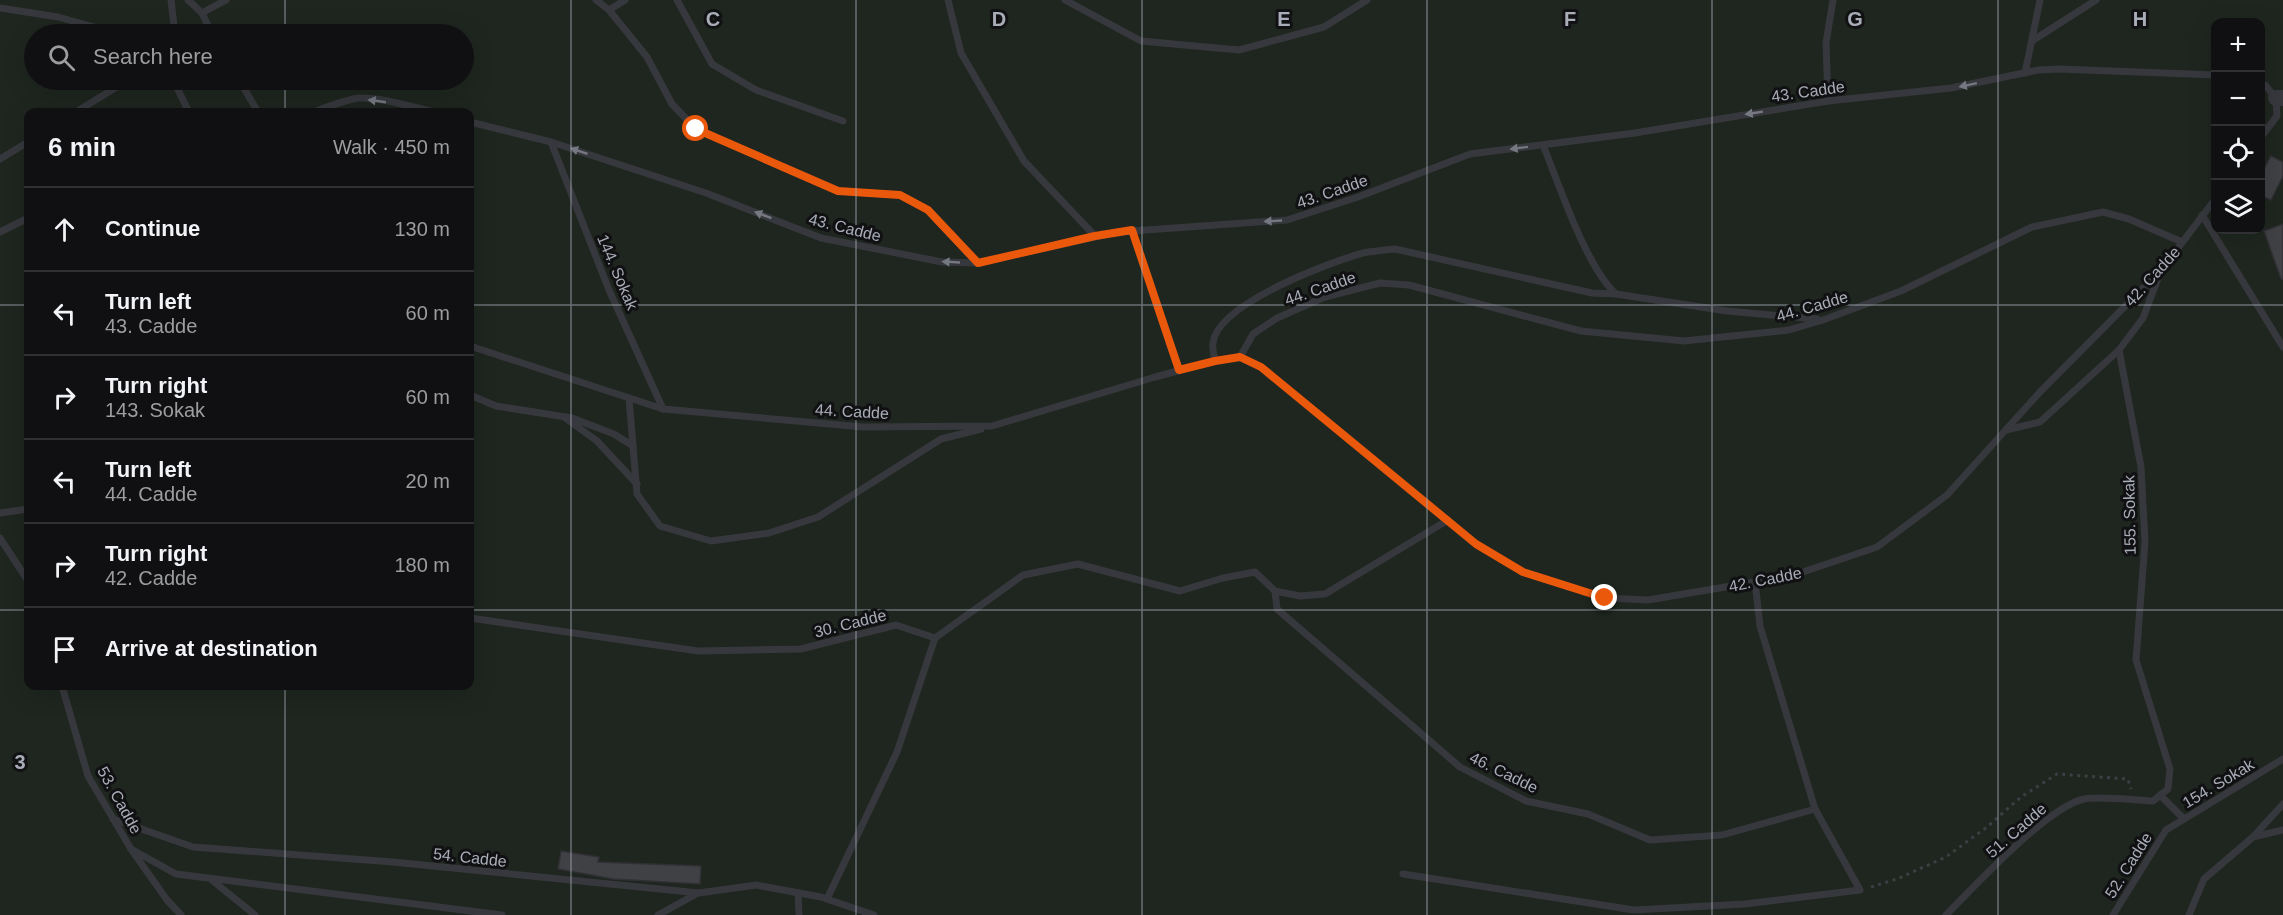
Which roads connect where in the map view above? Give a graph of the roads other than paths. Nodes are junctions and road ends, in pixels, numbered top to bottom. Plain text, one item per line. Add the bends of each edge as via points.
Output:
1 (171, 0) edge
2 (188, 0) edge
3 (226, 0) edge
4 (596, 0) edge
5 (625, 0) edge
6 (677, 0) edge
7 (948, 0) edge
8 (1065, 0) edge
9 (1366, 0) edge
10 (1833, 0) edge
11 (2040, 0) edge
12 (2097, 0) edge
13 (0, 8) edge
14 (609, 10) junction
15 (202, 13) junction
16 (83, 24) edge
17 (174, 24) edge
18 (207, 24) edge
19 (2032, 41) junction
20 (2025, 73) junction
21 (2211, 75) edge
22 (2265, 85) edge
23 (112, 90) edge
24 (177, 90) edge
25 (245, 90) edge
26 (2280, 98) edge
27 (1828, 101) junction
28 (83, 108) edge
29 (187, 108) edge
30 (256, 108) edge
31 (327, 108) edge
32 (416, 108) edge
33 (843, 121) dead end
34 (474, 123) edge
35 (2265, 132) edge
36 (551, 142) junction
37 (24, 144) edge
38 (1543, 145) junction
39 (0, 159) edge
40 (2211, 204) edge
41 (2202, 215) junction
42 (24, 220) edge
43 (1132, 230) junction
44 (0, 232) edge
45 (1095, 236) junction
46 (2182, 242) junction
47 (978, 263) junction
48 (2162, 269) junction
49 (1616, 294) junction
50 (1823, 320) junction
51 (474, 347) edge
52 (2283, 347) edge
53 (2119, 350) junction
54 (1240, 357) junction
55 (1215, 361) junction
56 (1179, 370) junction
57 (474, 397) edge
58 (629, 398) junction
59 (663, 409) junction
60 (562, 416) junction
61 (992, 426) junction
62 (2005, 430) junction
63 (633, 446) junction
64 (637, 484) junction
65 (24, 510) edge
66 (0, 513) edge
67 (1448, 520) junction
68 (0, 537) edge
69 (24, 575) edge
70 (1755, 582) junction
71 (1275, 591) junction
72 (474, 619) edge
73 (935, 638) junction
74 (63, 690) edge
75 (2283, 759) edge
76 (2160, 795) junction
77 (2283, 804) edge
78 (1815, 809) junction
79 (113, 819) junction
80 (2184, 819) junction
81 (2166, 830) joint
82 (2283, 831) edge
83 (2253, 837) junction
84 (131, 849) junction
85 (1403, 874) dead end
86 (211, 880) junction
87 (699, 893) junction
88 (798, 893) junction
89 (827, 899) junction
90 (180, 915) edge
91 (255, 915) edge
92 (501, 915) edge
93 (658, 915) edge
94 (799, 915) edge
95 (874, 915) edge
96 (1946, 915) edge
97 (2113, 915) edge
98 (2189, 915) edge

1 - 17 lane
2 - 15 lane
3 - 15 lane
4 - 14 lane
5 - 14 lane
6 - 33 lane via 712,64 756,90
7 - 45 lane via 961,53 1024,161
8 - 9 lane via 1141,40 1239,50 1324,27
10 - 27 lane via 1826,43
11 - 19 lane
12 - 19 lane
13 - 16 lane
14 - 47 lane via 647,57 672,104 696,129 838,191 900,195 928,210
15 - 18 lane
19 - 20 lane
20 - 21 lane, 43. Cadde via 2059,69
20 -> 27 lane, 43. Cadde via 1951,88
22 - 26 lane
23 - 28 lane
24 - 29 lane
25 - 30 lane
26 - 35 lane via 2277,116
27 -> 38 lane, 43. Cadde
32 -> 31 lane via 359,98
34 - 36 lane, 43. Cadde
47 -> 36 lane, 43. Cadde via 942,262 821,238 706,193
36 - 59 lane, 144. Sokak via 609,290
37 - 39 lane
38 -> 43 lane, 43. Cadde via 1470,154 1287,220
38 - 49 lane via 1579,234 1605,284
40 - 41 lane, 42. Cadde
41 - 46 lane, 42. Cadde
41 - 52 lane
42 - 44 lane
43 - 45 lane, 43. Cadde
43 - 56 lane
45 - 47 lane, 43. Cadde
46 - 48 lane, 42. Cadde
46 - 50 lane, 44. Cadde via 2103,212 2032,227 1901,291
48 - 53 lane via 2143,318
48 - 62 lane, 42. Cadde
49 - 50 lane
49 - 55 lane via 1592,293 1395,249 1364,253 1302,274 1246,304 1224,321 1213,341
50 - 54 lane, 44. Cadde via 1789,330 1684,341 1581,331 1409,285 1380,283 1324,297 1277,318 1252,334
51 - 58 lane, 44. Cadde
53 - 62 lane via 2040,422
53 - 76 lane, 155. Sokak via 2141,467 2145,542 2136,660 2170,769 2168,789
54 - 55 lane, 44. Cadde
54 - 67 lane, 42. Cadde via 1261,367
55 - 56 lane, 44. Cadde
56 - 61 lane, 44. Cadde
57 - 60 lane via 496,406
58 - 59 lane, 44. Cadde
58 - 63 lane
59 - 61 lane, 44. Cadde via 863,427
60 - 63 lane via 614,434
60 - 64 lane via 597,441
61 - 64 lane via 941,439 818,517 769,533 711,541 660,525 637,494
62 - 70 lane, 42. Cadde via 1947,495 1877,547 1800,573
63 - 64 lane
65 - 66 lane
67 - 70 lane, 42. Cadde via 1476,544 1523,572 1605,598 1648,600
67 - 71 lane via 1325,594 1300,596
68 - 69 lane
70 - 78 lane via 1760,626
71 - 73 lane via 1255,572 1180,591 1078,564 1023,575
71 - 78 lane, 46. Cadde via 1277,609 1460,767 1526,801 1588,814 1650,840 1722,835
72 - 73 lane, 30. Cadde via 698,651 801,649 896,625
73 - 89 lane via 897,752
74 - 79 lane, 53. Cadde via 88,776
75 - 80 lane, 154. Sokak
76 - 80 lane
76 - 96 lane, 51. Cadde via 2153,801 2084,799 2062,808 2004,857
77 - 83 lane
78 - 85 lane via 1860,890 1634,910
79 - 84 lane, 53. Cadde
79 - 87 lane, 54. Cadde via 193,847 393,862
80 - 81 lane, 154. Sokak
81 - 97 lane, 52. Cadde
82 - 83 lane
83 - 98 lane via 2204,879
84 - 86 lane via 176,874
84 - 90 lane, 53. Cadde
86 - 91 lane
86 - 92 lane
87 - 88 lane, 54. Cadde via 756,885
87 - 93 lane
88 - 89 lane, 54. Cadde
88 - 94 lane
89 - 95 lane

